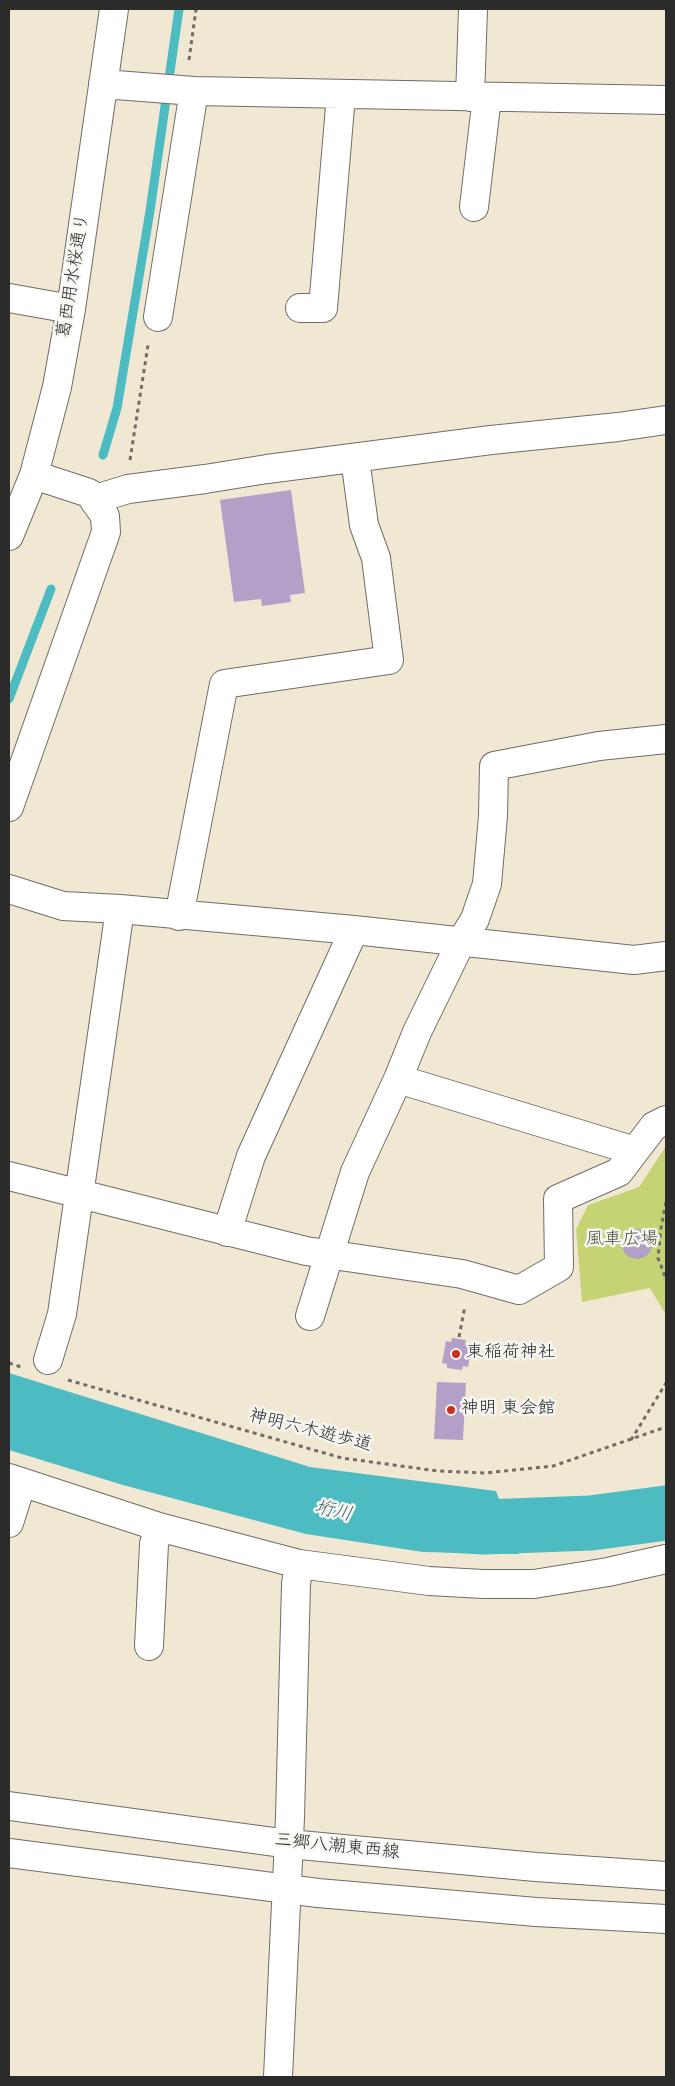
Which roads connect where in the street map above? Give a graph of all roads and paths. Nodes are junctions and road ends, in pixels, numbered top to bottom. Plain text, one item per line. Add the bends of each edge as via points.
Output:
1 (114, 9) edge
2 (196, 9) edge
3 (473, 9) edge
4 (103, 84) junction
5 (190, 91) junction
6 (341, 95) junction
7 (478, 97) junction
8 (666, 100) edge
9 (474, 207) dead end
10 (9, 298) edge
11 (300, 308) dead end
12 (71, 309) junction
13 (158, 317) joint
14 (666, 420) edge
15 (355, 458) junction
16 (23, 489) edge
17 (128, 489) junction
18 (91, 497) junction
19 (9, 536) edge
20 (666, 739) edge
21 (9, 807) edge
22 (9, 889) edge
23 (120, 909) junction
24 (178, 916) junction
25 (354, 930) junction
26 (461, 942) junction
27 (666, 956) edge
28 (398, 1079) junction
29 (666, 1120) edge
30 (635, 1151) junction
31 (9, 1176) edge
32 (78, 1194) junction
33 (666, 1202) edge
34 (227, 1232) junction
35 (330, 1254) junction
36 (666, 1279) edge
37 (310, 1316) dead end
38 (463, 1317) dead end
39 (459, 1337) dead end
40 (9, 1363) edge
41 (44, 1369) junction
42 (666, 1383) edge
43 (666, 1428) edge
44 (630, 1441) junction
45 (16, 1480) edge
46 (9, 1523) edge
47 (159, 1527) junction
48 (666, 1559) edge
49 (299, 1564) junction
50 (149, 1646) dead end
51 (9, 1806) edge
52 (289, 1844) junction
53 (9, 1853) edge
54 (666, 1876) edge
55 (287, 1890) junction
56 (666, 1919) edge
57 (278, 2077) edge

1 - 4 street, 葛西用水桜通り
2 - 5 path
3 - 7 street
4 - 5 street
4 - 12 street, 葛西用水桜通り
5 - 6 street
5 - 13 street
6 - 7 street
6 - 11 street via 323,308
7 - 8 street
7 - 9 street
10 - 12 street
12 - 16 street, 葛西用水桜通り via 57,387
13 - 17 path via 152,323 129,464
14 - 15 street
15 - 17 street
15 - 24 street via 364,525 376,558 389,660 224,684
16 - 18 street
16 - 19 street, 葛西用水桜通り
17 - 18 street
18 - 21 street via 105,516 106,532
20 - 26 street via 599,746 494,766 487,884 475,919
22 - 23 street via 63,906
23 - 24 street
23 - 32 street
24 - 25 street
25 - 26 street
25 - 34 street via 251,1156
26 - 27 street via 634,960
26 - 28 street
28 - 30 street
28 - 35 street via 355,1172
29 - 30 street via 654,1126
30 - 35 street via 619,1172 558,1199 559,1267 519,1290 462,1274
31 - 32 street
32 - 34 street
32 - 41 street via 62,1314
33 - 36 path via 658,1258
34 - 35 street
35 - 37 street
38 - 39 path
40 - 41 path, 神明六木遊歩道
41 - 44 path, 神明六木遊歩道 via 342,1458 438,1471 486,1473 553,1466
42 - 44 path
43 - 44 path, 神明六木遊歩道
45 - 46 street
45 - 47 street
47 - 49 street
47 - 50 street via 154,1544
48 - 49 street via 534,1584 429,1582
49 - 52 street
51 - 52 street, 三郷八潮東西線
52 - 54 street, 三郷八潮東西線
52 - 55 street
53 - 55 street
55 - 56 street via 526,1911
55 - 57 street

